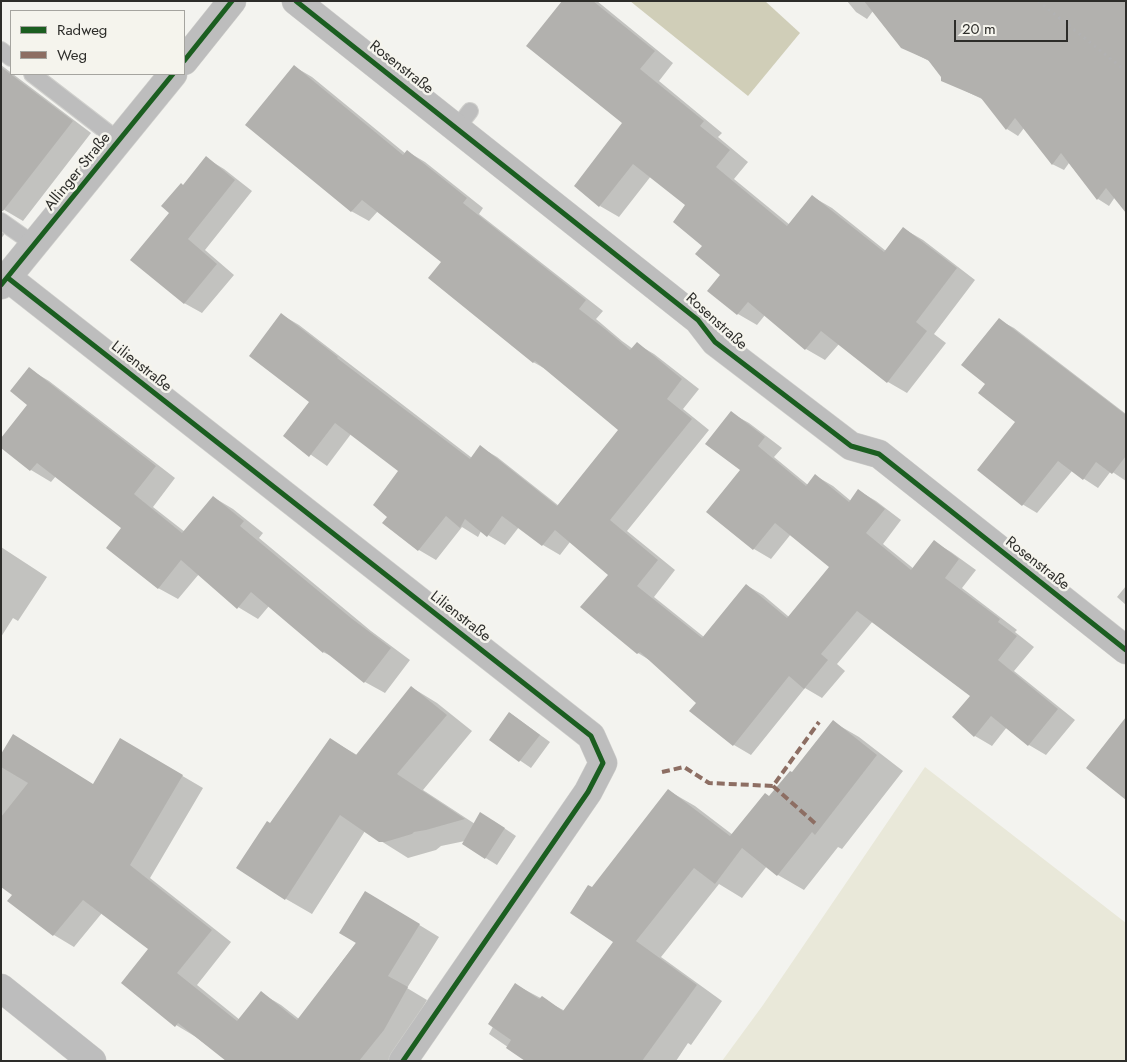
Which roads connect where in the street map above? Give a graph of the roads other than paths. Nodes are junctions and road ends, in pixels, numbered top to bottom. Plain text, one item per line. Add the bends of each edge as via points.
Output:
1 (232, 1) edge
2 (296, 1) edge
3 (185, 60) edge
4 (33, 75) edge
5 (173, 75) edge
6 (119, 141) junction
7 (1, 221) edge
8 (35, 245) junction
9 (4, 282) edge
10 (1126, 650) edge
11 (1, 988) edge
12 (92, 1061) edge
13 (403, 1061) edge

1 - 3 street
2 - 10 street, Rosenstraße via 464,119 698,320 715,342 851,446 879,454
4 - 6 lane
5 - 6 street, Allinger Straße
6 - 8 street, Allinger Straße
7 - 8 lane
8 - 9 street, Allinger Straße
9 - 13 street, Lilienstraße via 591,736 603,763 588,792
11 - 12 street

